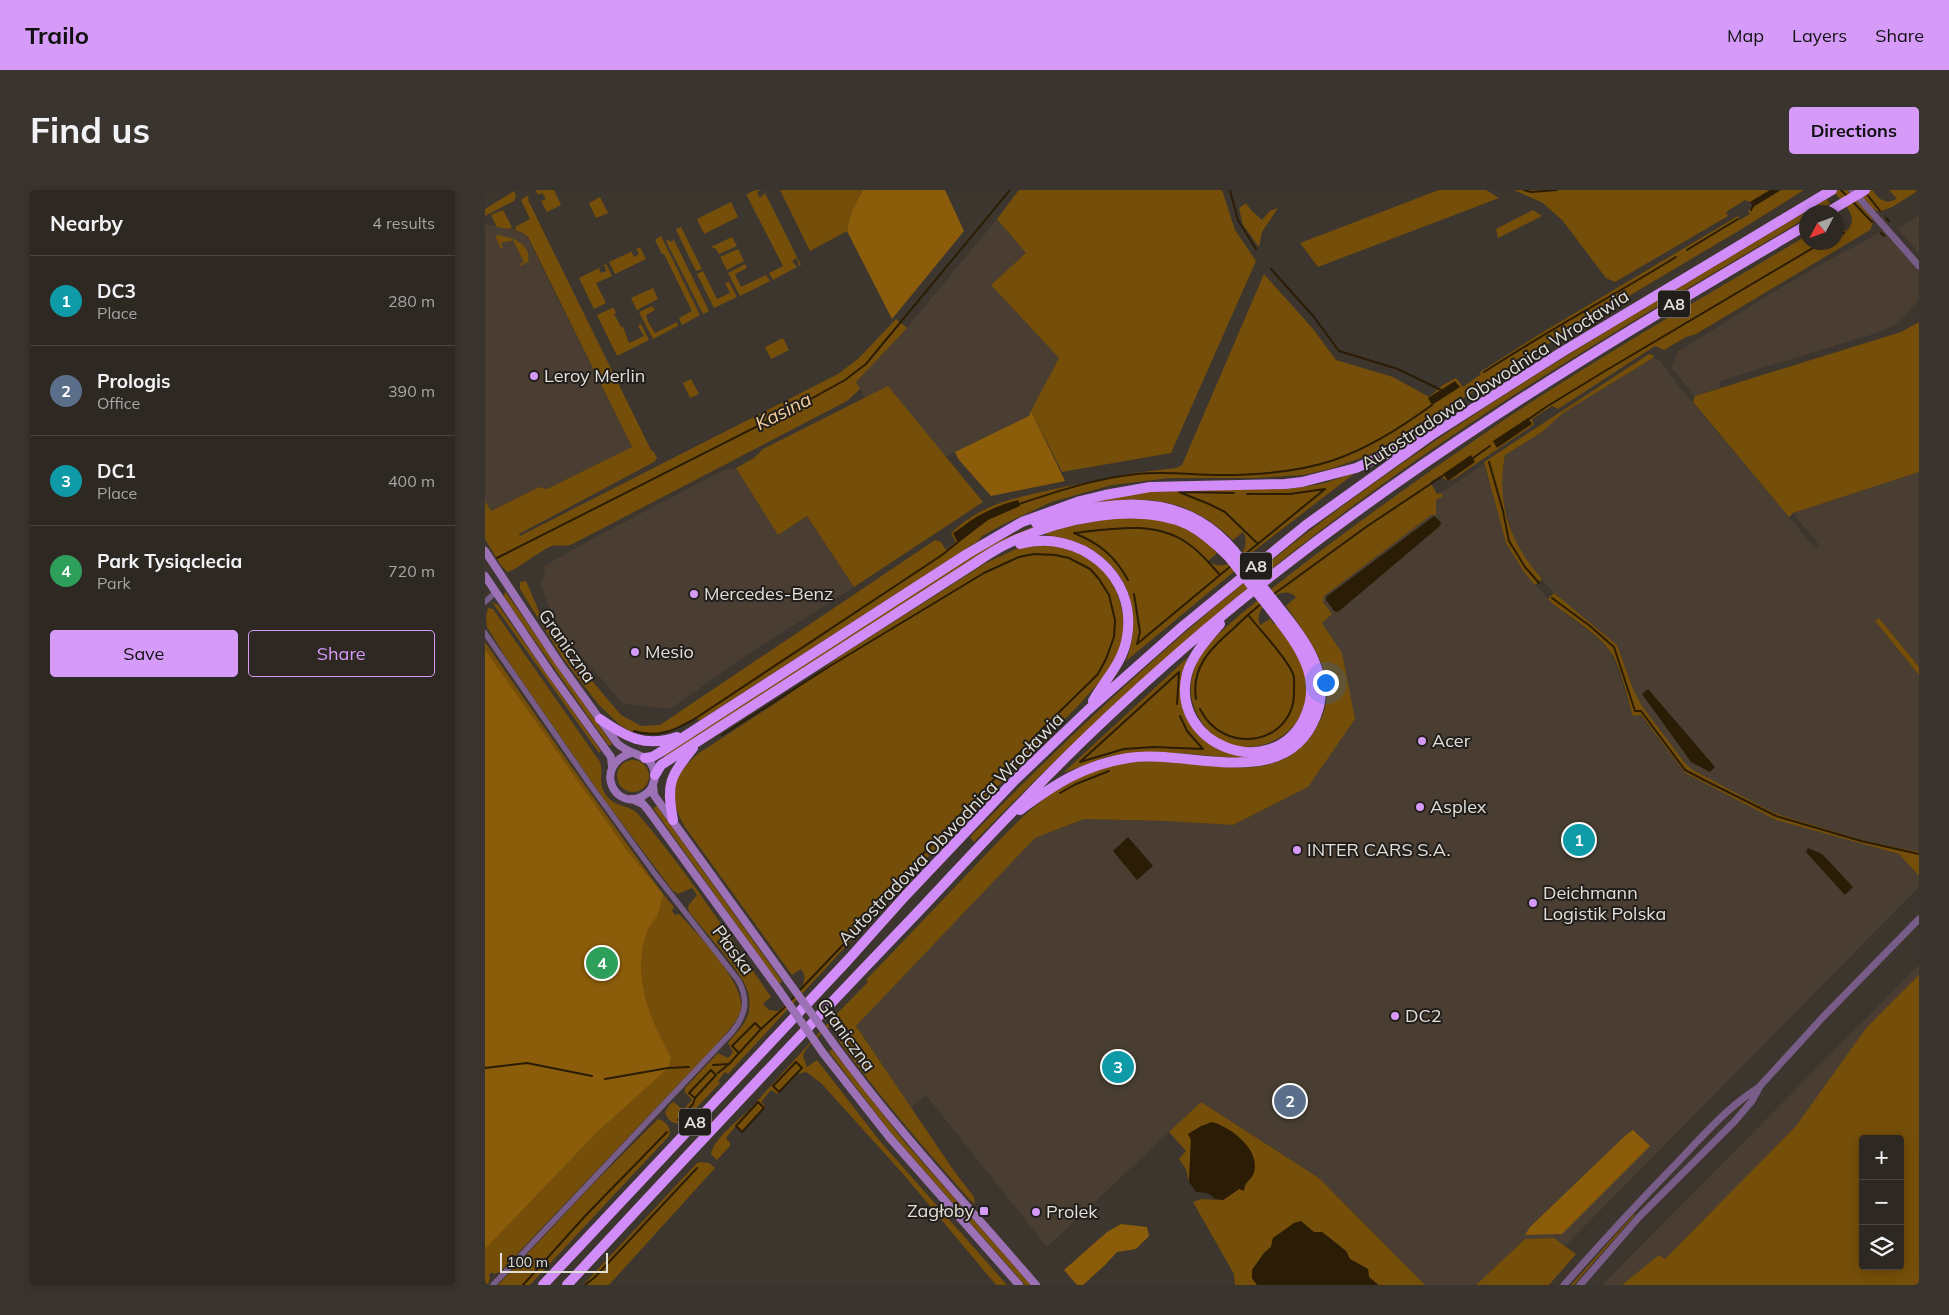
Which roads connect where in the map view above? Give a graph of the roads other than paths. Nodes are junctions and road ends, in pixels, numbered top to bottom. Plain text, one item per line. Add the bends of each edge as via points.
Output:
1 (1852, 190) edge
2 (1865, 190) edge
3 (1828, 192) edge
4 (1840, 205) edge
5 (1799, 230) edge
6 (1919, 266) edge
7 (1433, 434) junction
8 (995, 538) junction
9 (485, 551) edge
10 (1231, 553) junction
11 (989, 555) junction
12 (485, 576) edge
13 (495, 592) junction
14 (485, 602) edge
15 (1235, 606) junction
16 (1274, 607) junction
17 (485, 633) edge
18 (1088, 710) junction
19 (600, 719) junction
20 (692, 731) junction
21 (698, 741) junction
22 (631, 753) junction
23 (645, 758) junction
24 (612, 766) junction
25 (655, 775) junction
26 (653, 786) junction
27 (632, 799) junction
28 (673, 820) junction
29 (999, 826) junction
30 (1919, 919) edge
31 (1760, 1086) junction
32 (493, 1285) edge
33 (543, 1285) edge
34 (567, 1285) edge
35 (1019, 1285) edge
36 (1037, 1285) edge
37 (1564, 1285) edge
38 (1580, 1285) edge

1 - 6 street
2 - 4 highway, bridge
3 - 7 highway, Autostradowa Obwodnica Wrocławia / A8 via 1562,352
5 - 15 highway, Autostradowa Obwodnica Wrocławia / A8 via 1617,338 1451,444 1326,534
7 - 8 highway via 1368,464 1330,476 1285,484 1162,486 1105,494 1037,516
7 - 18 highway, Autostradowa Obwodnica Wrocławia / A8 via 1299,531 1183,626
8 - 10 highway via 1070,513 1140,505 1170,509 1193,518 1213,530
8 - 20 highway
9 - 19 main road, Graniczna
10 - 11 highway via 1190,526 1167,518 1139,514 1065,523 1017,539
10 - 16 highway, bridge
11 - 18 highway via 1030,541 1061,542 1090,553 1113,575 1124,598 1128,635 1118,665
11 - 21 highway
12 - 13 main road, Graniczna
13 - 14 street
13 - 24 main road, Graniczna via 611,757
15 - 16 highway via 1195,657 1187,675 1186,693 1190,713 1205,735 1224,747 1242,752 1259,752 1282,743 1299,727 1309,705 1311,681 1306,664
15 - 29 highway, Autostradowa Obwodnica Wrocławia / A8 via 1133,693
16 - 29 highway via 1311,652 1321,681 1316,717 1294,747 1274,758 1255,762 1131,757 1101,763 1063,780
17 - 32 street, Płaska via 634,846 738,980 745,1000 743,1016 732,1032
18 - 33 highway, Autostradowa Obwodnica Wrocławia / A8 via 1013,782 905,895
19 - 20 highway via 643,742 665,741
19 - 22 main road, Graniczna via 624,750
20 - 23 highway via 652,757
21 - 25 highway via 659,766
21 - 28 highway via 671,781 669,799
22 - 23 main road
22 - 24 main road via 616,760
23 - 25 main road
24 - 27 main road via 610,783 623,797
25 - 26 main road
26 - 27 main road via 646,795
26 - 28 main road, Graniczna via 654,795
27 - 35 main road, Graniczna, bridge via 648,810 823,1053 889,1137
28 - 36 main road, Graniczna, bridge via 878,1103
29 - 34 highway, Autostradowa Obwodnica Wrocławia / A8
30 - 31 street
31 - 37 street via 1744,1097 1687,1153
31 - 38 street via 1734,1122 1645,1211

